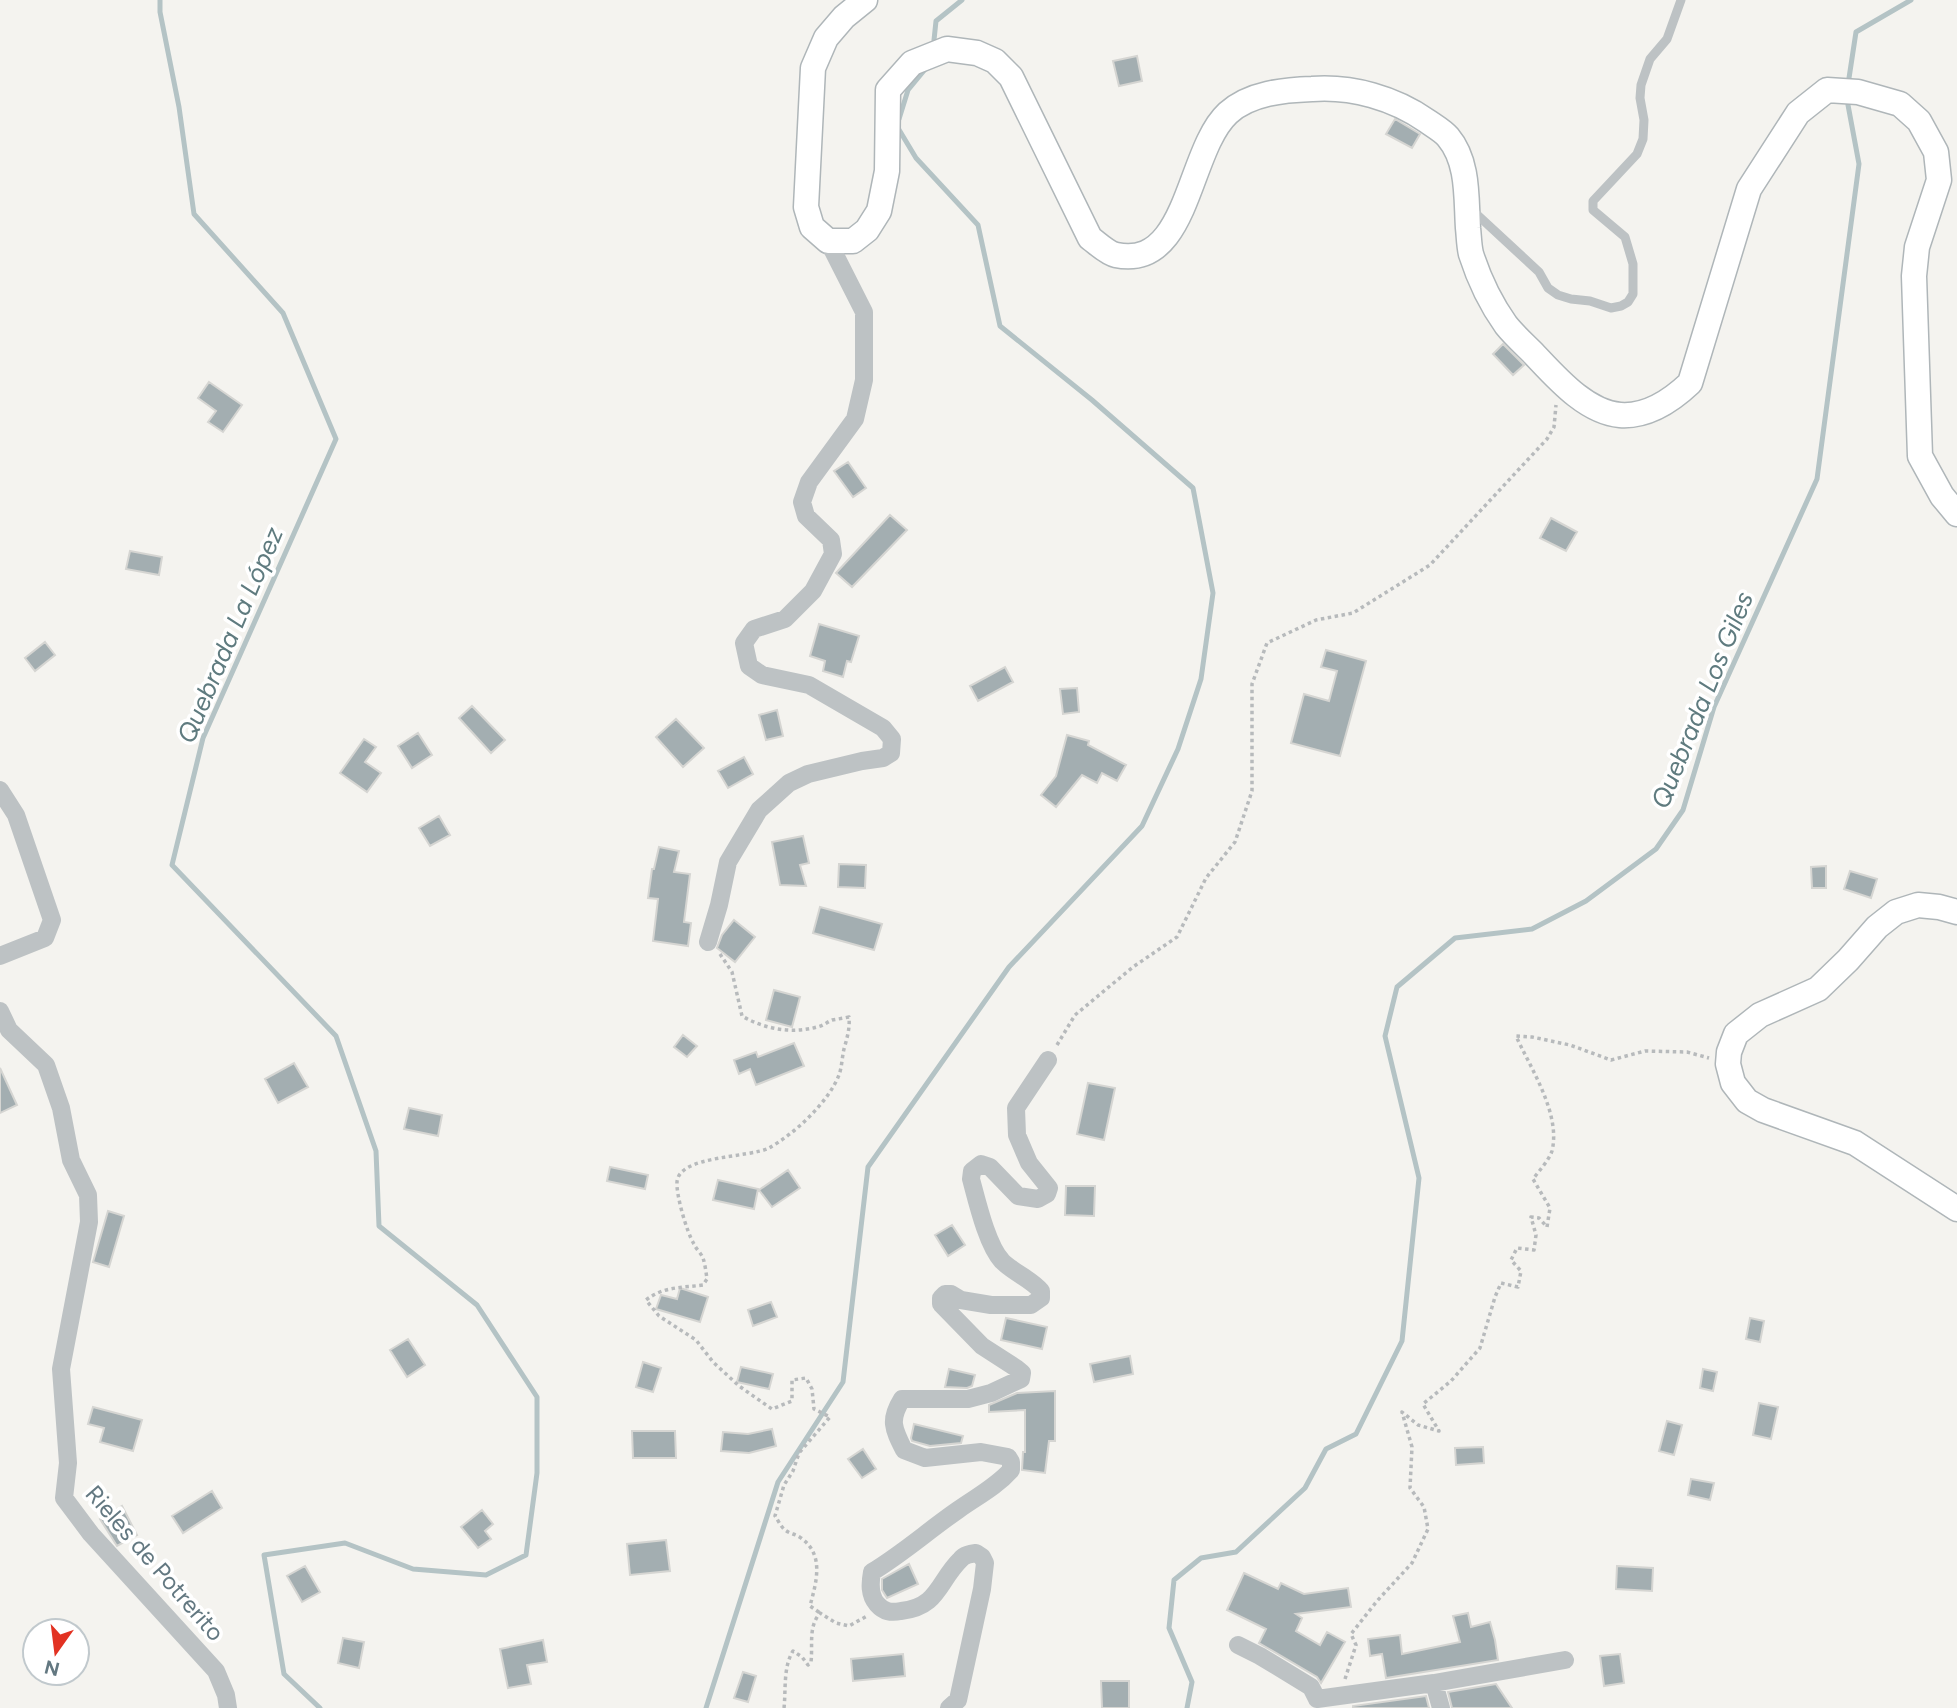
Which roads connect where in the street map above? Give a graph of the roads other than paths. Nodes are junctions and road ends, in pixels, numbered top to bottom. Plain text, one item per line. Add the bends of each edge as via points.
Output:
1 (865, 0) edge
2 (1681, 0) edge
3 (1467, 206) junction
4 (828, 241) junction
5 (1957, 514) edge
6 (0, 790) edge
7 (1957, 912) edge
8 (708, 942) road end
9 (0, 956) edge
10 (0, 1011) edge
11 (5, 1034) edge
12 (1048, 1060) road end
13 (1957, 1209) edge
14 (1238, 1645) dead end
15 (1565, 1660) dead end
16 (1434, 1683) junction
17 (1312, 1704) edge
18 (228, 1708) edge
19 (949, 1708) edge
20 (1441, 1708) edge

1 - 4 main road via 826,38 813,68 806,208 812,227
2 - 3 lane via 1667,39 1650,59 1641,85 1644,130 1637,154 1593,201 1593,211 1625,237 1633,264 1633,294 1628,302 1611,308 1558,295
3 - 4 main road via 1458,153 1447,136 1424,119 1355,90 1283,91 1246,102 1227,114 1204,148 1180,214 1158,247 1139,255 1114,255 1090,238 1011,77 995,61 977,53 947,49 912,63 888,90 887,171 878,211 867,230 853,241
3 - 5 main road via 1470,252 1507,326 1566,388 1601,411 1621,415 1646,412 1690,383 1749,189 1798,113 1827,90 1858,92 1900,104 1919,121 1936,152 1939,180 1917,247 1914,276 1920,456
4 - 8 street via 864,312 864,380 855,419 809,482 802,502 806,516 831,540 833,554 813,591 785,620 754,629 744,643 749,666 762,675 809,685 883,729 892,739 891,753 808,774 789,783 760,810 728,862
6 - 9 street via 16,815 51,920 45,938
7 - 13 main road via 1918,905 1896,912 1818,989 1760,1015 1736,1034 1728,1064 1733,1083 1747,1101 1855,1143
10 - 11 street, Rieles de Potrerito
11 - 18 street, Rieles de Potrerito via 46,1065 61,1108 71,1160 88,1195 89,1222 61,1368 68,1463 64,1498 216,1671
12 - 19 street via 1016,1108 1017,1135 1028,1163 1049,1188 1047,1194 1038,1199 1018,1196 990,1167 981,1164 972,1171 971,1179 1000,1259 1035,1284 1041,1298 1031,1305 991,1305 945,1294 941,1304 982,1346 1022,1373 1021,1379 968,1399 902,1399 894,1412 894,1429 904,1450 925,1458 999,1454 1011,1462 1011,1470 995,1485 872,1572 874,1601 891,1613 929,1602 962,1557 975,1553 982,1557 982,1589 958,1700
14 - 17 street via 1311,1687
15 - 16 street
16 - 17 street
16 - 20 street

